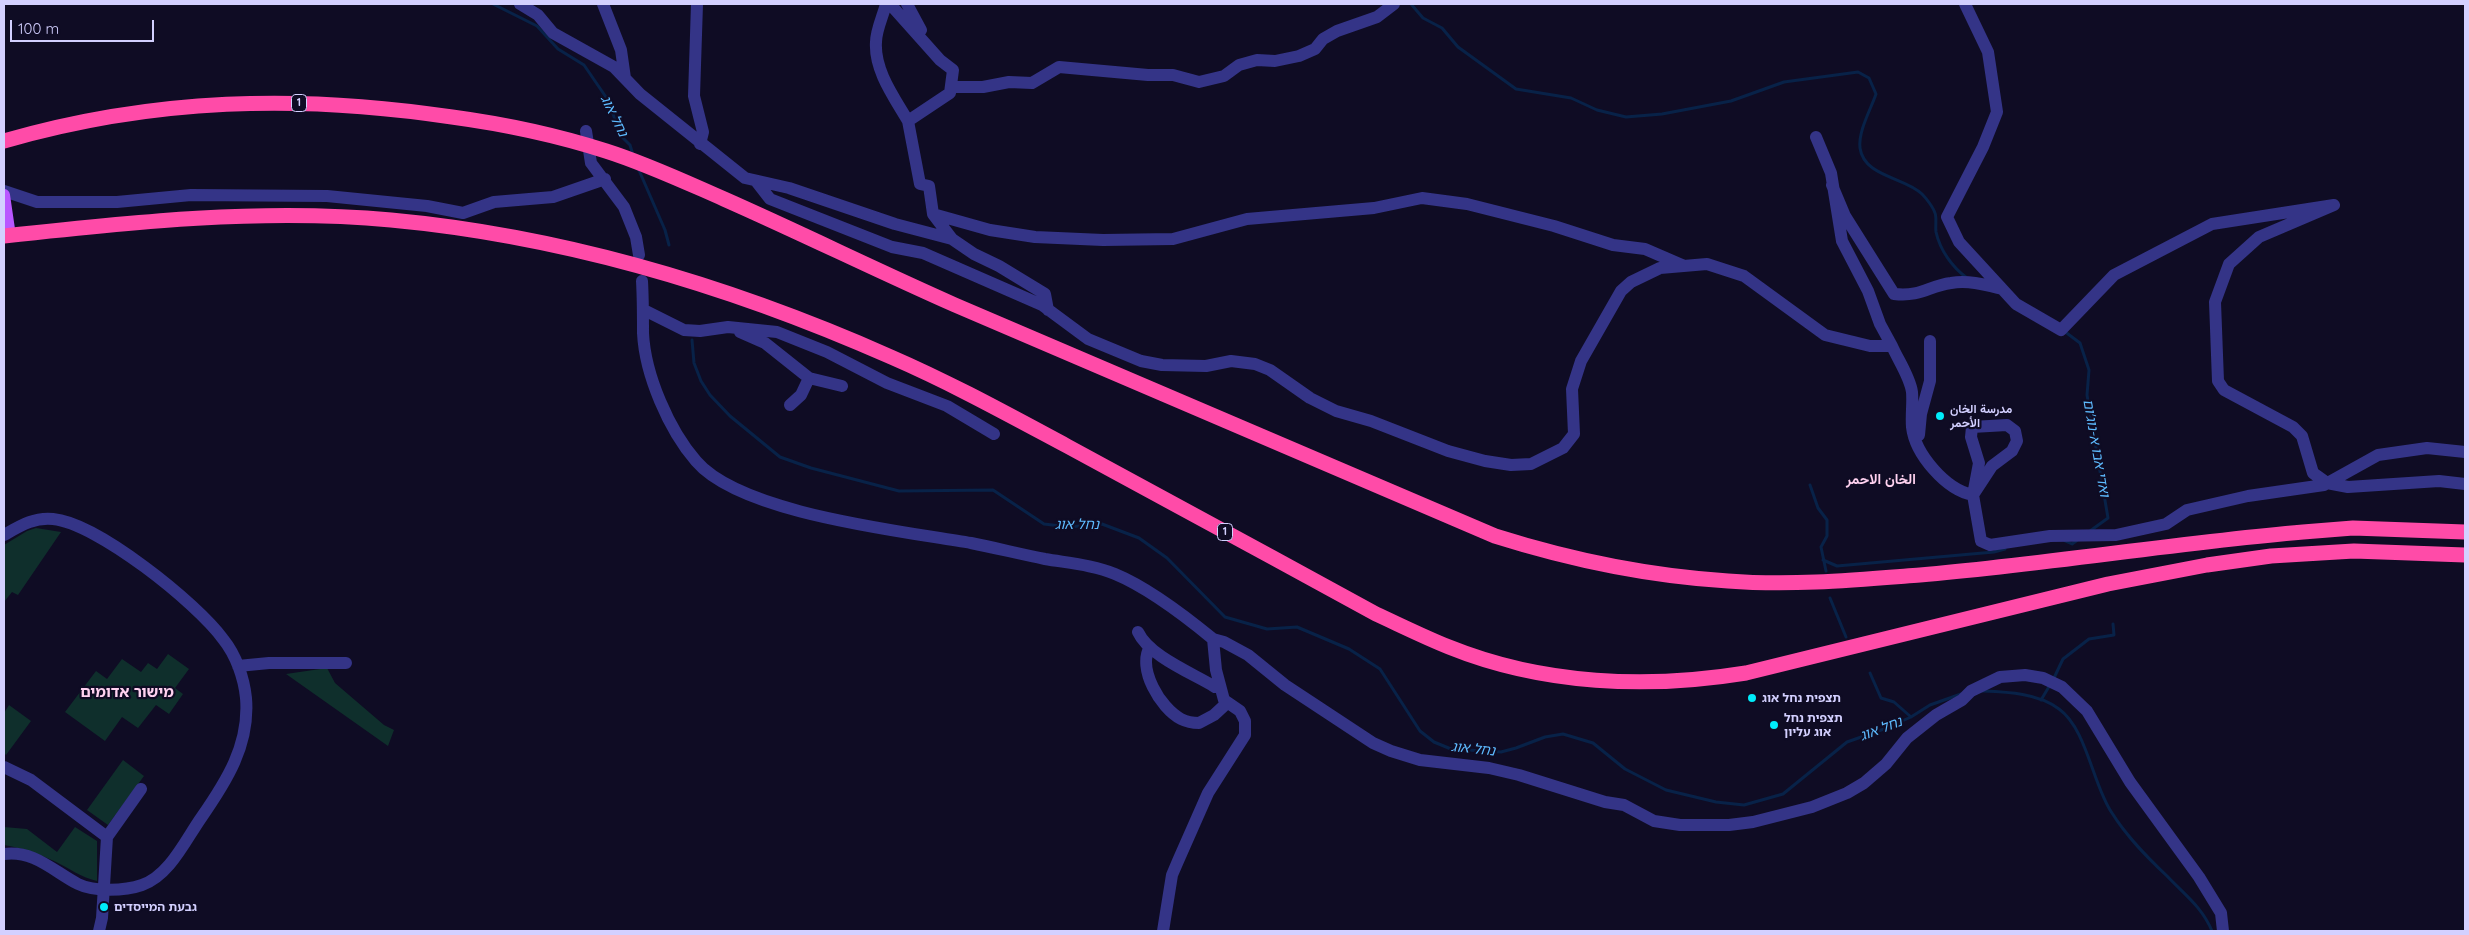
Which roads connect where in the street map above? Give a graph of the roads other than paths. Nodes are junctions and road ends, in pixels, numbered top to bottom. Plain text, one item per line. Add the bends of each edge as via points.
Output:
1 (520, 4) edge
2 (603, 4) edge
3 (697, 4) edge
4 (886, 4) edge
5 (890, 4) edge
6 (907, 4) edge
7 (1394, 4) edge
8 (1964, 4) edge
9 (926, 43) junction
10 (625, 78) junction
11 (951, 87) junction
12 (908, 121) junction
13 (4, 129) edge
14 (586, 131) dead end
15 (30, 133) junction
16 (1816, 137) dead end
17 (4, 141) edge
18 (700, 144) junction
19 (605, 179) junction
20 (756, 181) junction
21 (1832, 185) junction
22 (4, 190) edge
23 (4, 195) edge
24 (933, 214) junction
25 (6, 232) edge
26 (952, 239) junction
27 (639, 255) dead end
28 (1682, 265) junction
29 (642, 281) dead end
30 (2002, 290) junction
31 (644, 310) junction
32 (1048, 310) junction
33 (728, 327) junction
34 (1930, 341) dead end
35 (1892, 346) junction
36 (809, 378) junction
37 (842, 386) dead end
38 (790, 405) dead end
39 (994, 434) dead end
40 (1918, 445) junction
41 (2465, 452) edge
42 (2327, 483) junction
43 (2465, 484) edge
44 (1972, 495) junction
45 (2465, 532) edge
46 (4, 535) edge
47 (2465, 555) edge
48 (1138, 632) dead end
49 (1213, 639) junction
50 (1150, 646) junction
51 (346, 663) dead end
52 (238, 666) junction
53 (1220, 686) junction
54 (1228, 703) junction
55 (4, 767) edge
56 (141, 789) dead end
57 (107, 837) junction
58 (4, 854) edge
59 (104, 889) junction
60 (99, 931) edge
61 (1163, 931) edge
62 (2223, 931) edge

1 - 10 street via 538,14 553,33 614,67
2 - 10 street via 621,50
3 - 18 street via 694,96 703,132
4 - 12 street via 876,41 878,61 890,91
5 - 9 street
6 - 9 street
7 - 11 street via 1377,17 1337,31 1299,56 1275,61 1258,60 1239,65 1224,76 1199,82 1173,75 1059,67 1032,83
8 - 30 street via 1988,52 1997,112 1947,217 1958,242
9 - 11 street via 953,70
10 - 18 street
11 - 12 street via 950,93
12 - 24 street via 920,184 929,186
13 - 15 highway
14 - 19 street via 591,163
15 - 17 highway, 1
15 - 45 highway, 1 via 145,110 253,102 412,111 519,128 568,140 680,180 940,298 1495,536 1591,563 1727,581 1812,583 1958,572 2353,528
16 - 21 street via 1831,173
18 - 20 street via 745,178
19 - 22 street via 552,197 494,202 462,213 427,206 327,196 191,195 117,202 37,202
19 - 27 street via 624,207 636,237
20 - 26 street via 789,188 895,224
20 - 32 street via 770,199 892,247 923,253
21 - 30 street via 1845,216 1894,294 1911,296 1951,283 1981,283
21 - 35 street via 1842,242
23 - 25 main road
24 - 26 street
24 - 28 street via 990,230 1035,237 1173,239 1247,219 1374,208 1422,198 1467,204 1613,245 1645,249
25 - 47 highway, 1 via 216,216 388,220 501,235 577,251 697,284 817,326 941,381 1376,614 1422,635 1492,661 1556,676 1651,682 1737,675 2108,584 2244,559 2354,551
26 - 32 street via 1045,294
28 - 32 street via 1649,272 1621,291 1576,372 1572,389 1574,434 1563,448 1531,464 1511,465 1448,452 1371,421 1336,411 1255,364 1231,361 1206,366 1162,365 1141,361 1088,340
28 - 35 street via 1707,264 1744,276 1825,335 1870,346
29 - 31 street
30 - 42 street via 2016,304 2061,330 2114,275 2212,224 2334,206 2260,237 2229,264 2215,302 2218,381 2224,390 2293,427 2302,436 2313,473
31 - 33 street via 684,330
31 - 49 street via 643,335 653,386 696,462 716,478 754,497 803,512 972,543 1115,574 1188,619
33 - 36 street via 766,343
33 - 39 street via 777,332 827,352 887,382 947,406
34 - 40 street via 1930,381 1921,414
35 - 40 street via 1912,390 1912,428
36 - 37 street
36 - 38 street via 801,395
40 - 44 street via 1939,477 1959,492
41 - 42 street via 2427,448 2378,455
42 - 43 street via 2348,487 2439,481
42 - 44 street via 2187,510 2166,524 2116,535 2050,536 1990,545 1981,541
44 - 44 street via 1992,466 2012,451 2018,441 2015,431 2007,426 1972,427 1971,437 1979,463
46 - 52 street via 37,519 54,519 69,523 109,544 170,588 207,620 228,646
48 - 50 street
49 - 53 street
49 - 62 street via 1248,655 1285,685 1373,743 1391,751 1426,761 1519,775 1624,805 1654,821 1680,825 1753,822 1847,793 1864,784 1907,738 1936,714 1962,700 1971,691 2000,677 2025,675 2043,678 2062,687 2087,710 2130,782 2217,905
50 - 53 street via 1170,662 1215,687
50 - 54 street via 1146,664 1153,688 1180,718 1200,723
51 - 52 street
52 - 59 street via 246,698 246,724 236,763 227,781 166,868 141,886
53 - 54 street
54 - 61 street via 1240,711 1245,721 1245,735 1208,793 1182,852 1172,876
55 - 57 street via 31,780
56 - 57 street
57 - 59 street
58 - 59 street via 28,855 80,885
59 - 60 street

